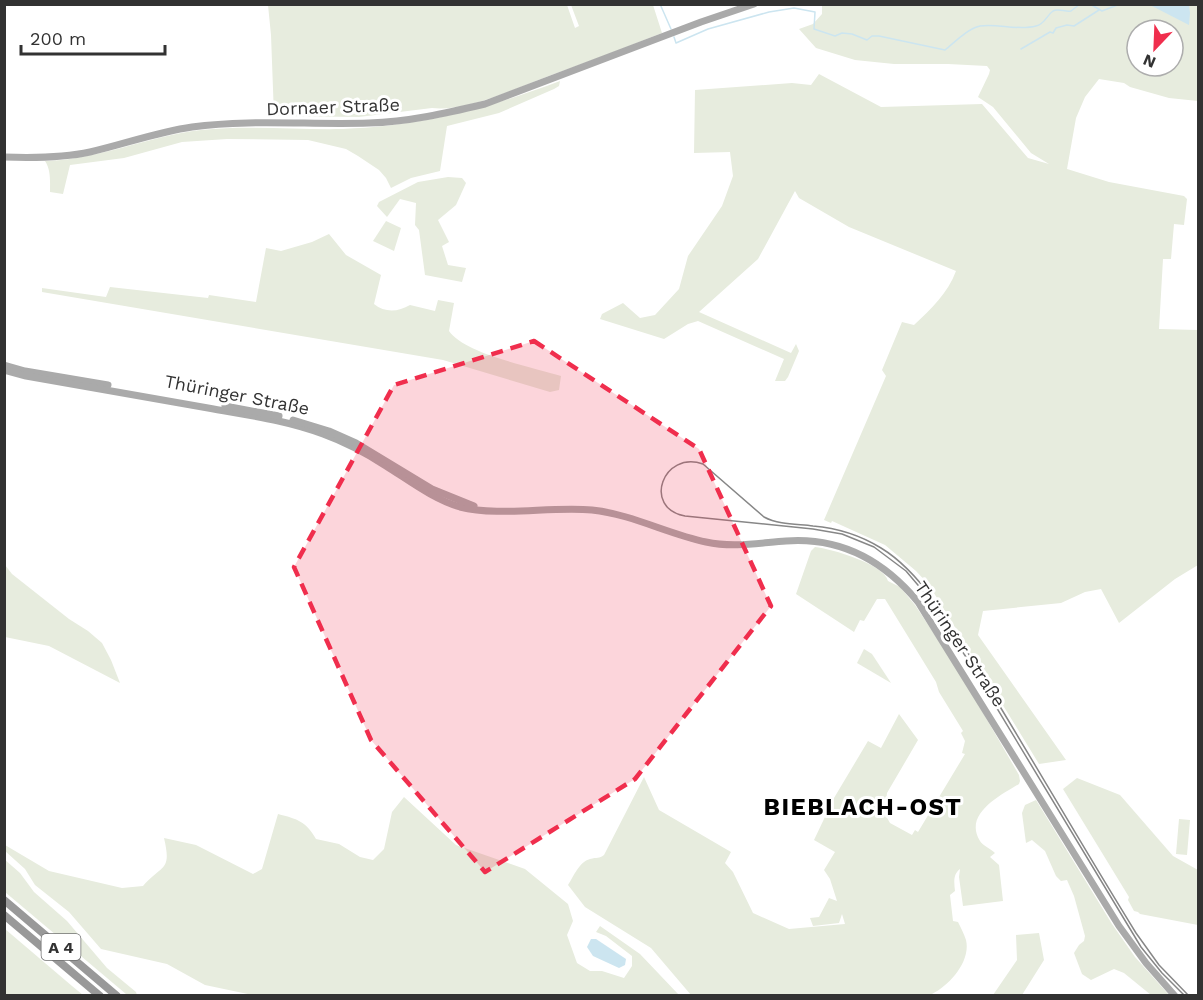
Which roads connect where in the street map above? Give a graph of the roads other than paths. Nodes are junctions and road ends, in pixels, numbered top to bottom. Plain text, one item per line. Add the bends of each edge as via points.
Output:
1 (754, 4) edge
2 (4, 157) edge
3 (4, 364) edge
4 (4, 370) edge
5 (409, 478) junction
6 (4, 900) edge
7 (4, 915) edge
8 (100, 996) edge
9 (117, 996) edge
10 (1175, 996) edge

1 - 2 main road, Dornaer Straße via 485,104 456,111 370,123 192,127 74,155
3 - 5 main road, Thüringer Straße via 305,423 356,442
4 - 5 main road, Thüringer Straße via 294,425 339,441
5 - 10 main road, Thüringer Straße via 481,509 596,511 723,545 823,542 851,550 885,569 910,592 934,625 1119,926
6 - 9 highway, A 4
7 - 8 highway, A 4

